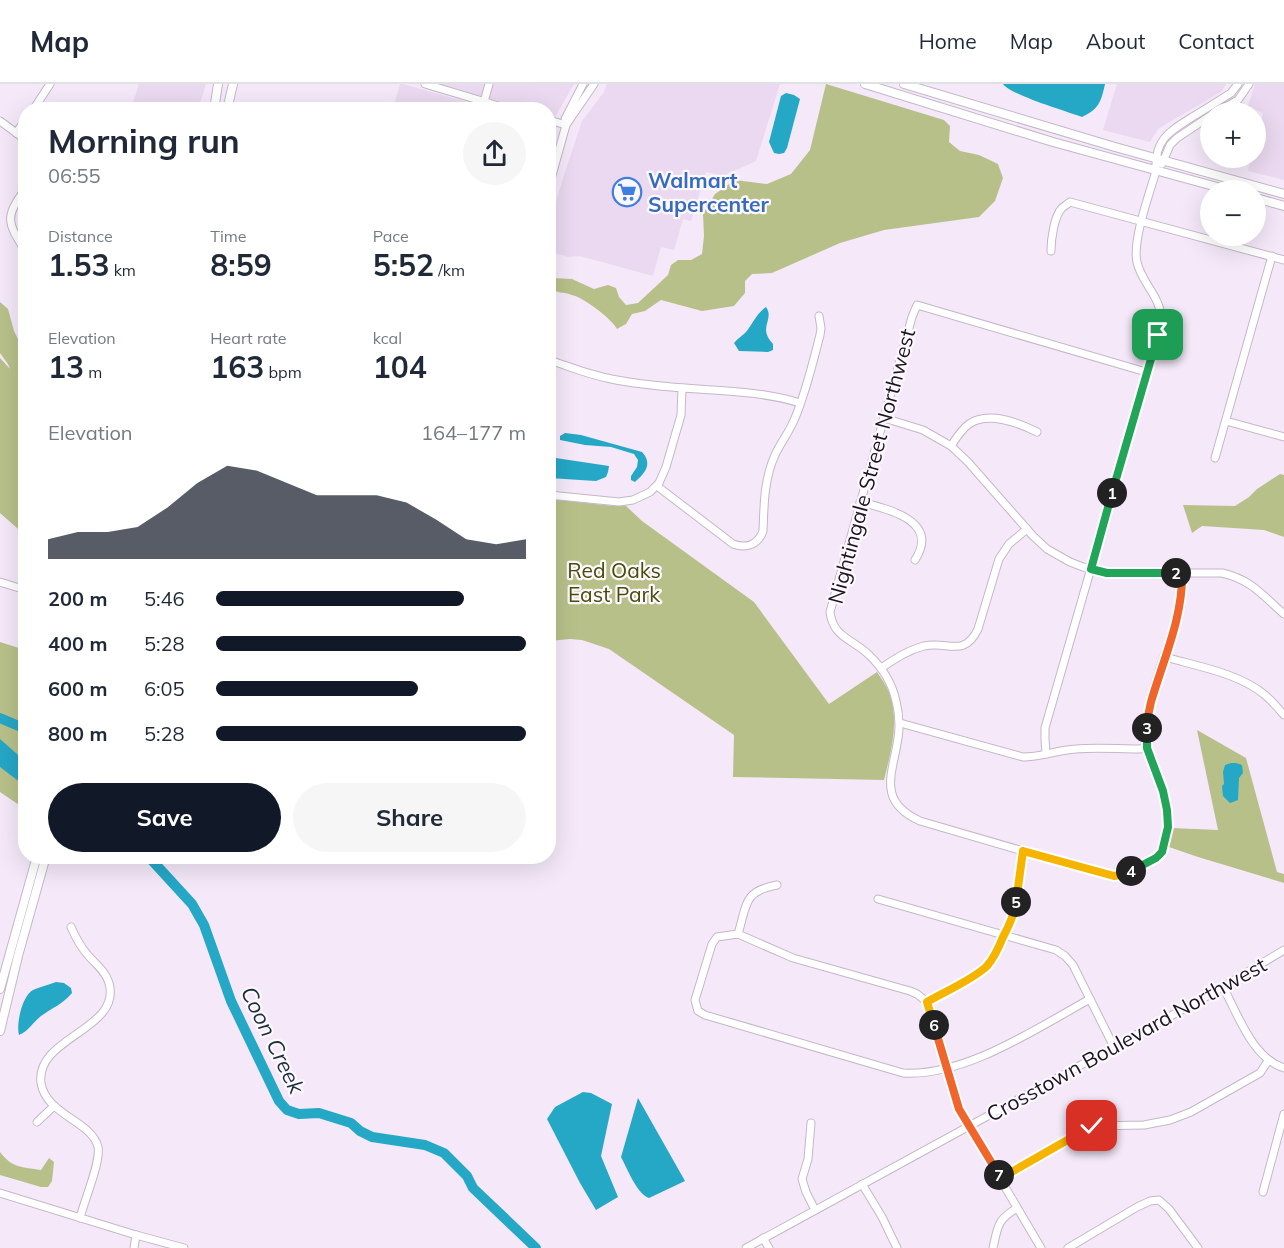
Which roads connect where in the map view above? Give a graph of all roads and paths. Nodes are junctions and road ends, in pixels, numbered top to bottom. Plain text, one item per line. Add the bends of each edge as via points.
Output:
1 (50, 84) edge
2 (218, 84) edge
3 (233, 84) edge
4 (425, 84) edge
5 (489, 84) edge
6 (583, 84) edge
7 (594, 84) edge
8 (865, 84) edge
9 (904, 84) edge
10 (1238, 84) edge
11 (1249, 84) edge
12 (38, 102) edge
13 (215, 102) edge
14 (229, 102) edge
15 (484, 102) joint
16 (1234, 102) edge
17 (0, 121) edge
18 (556, 122) edge
19 (1200, 123) edge
20 (566, 125) junction
21 (18, 130) edge
22 (16, 133) joint
23 (1160, 160) junction
24 (556, 161) edge
25 (1156, 171) junction
26 (1200, 183) edge
27 (1284, 194) edge
28 (18, 199) edge
29 (1266, 201) edge
30 (1284, 206) edge
31 (1142, 221) junction
32 (18, 239) edge
33 (1051, 251) dead end
34 (1272, 256) junction
35 (1284, 260) edge
36 (819, 316) dead end
37 (556, 362) edge
38 (1146, 372) junction
39 (682, 388) junction
40 (800, 403) junction
41 (884, 418) junction
42 (1226, 421) junction
43 (1037, 432) dead end
44 (1284, 436) edge
45 (951, 446) junction
46 (1215, 458) dead end
47 (657, 486) junction
48 (556, 496) edge
49 (860, 502) junction
50 (1027, 529) junction
51 (915, 560) dead end
52 (1091, 569) junction
53 (1182, 573) junction
54 (0, 582) edge
55 (18, 588) edge
56 (1284, 614) edge
57 (1165, 657) junction
58 (881, 668) junction
59 (1284, 715) edge
60 (900, 723) junction
61 (1147, 748) junction
62 (1046, 754) junction
63 (1023, 851) junction
64 (35, 864) edge
65 (44, 864) edge
66 (777, 885) dead end
67 (878, 899) dead end
68 (70, 927) dead end
69 (738, 934) junction
70 (1004, 935) junction
71 (1284, 950) edge
72 (1223, 987) junction
73 (0, 989) edge
74 (1090, 999) junction
75 (927, 1002) junction
76 (0, 1031) edge
77 (1114, 1047) junction
78 (1268, 1061) junction
79 (946, 1068) junction
80 (1284, 1068) edge
81 (54, 1106) junction
82 (1284, 1113) edge
83 (37, 1122) dead end
84 (811, 1123) dead end
85 (968, 1126) junction
86 (1001, 1178) junction
87 (862, 1184) junction
88 (1263, 1192) dead end
89 (0, 1193) edge
90 (1017, 1208) junction
91 (815, 1210) junction
92 (80, 1218) junction
93 (136, 1235) junction
94 (763, 1238) junction
95 (134, 1248) edge
96 (184, 1248) edge
97 (746, 1248) edge
98 (769, 1248) edge
99 (897, 1248) edge
100 (993, 1248) edge
101 (1041, 1248) edge
102 (1068, 1248) edge
103 (1198, 1248) edge

1 - 12 street
2 - 13 main road
3 - 14 main road
4 - 15 street
5 - 15 street
6 - 20 street via 565,118
7 - 20 street
8 - 25 main road
9 - 23 main road
10 - 23 street via 1231,93 1167,134 1159,146
11 - 16 street
17 - 22 street
18 - 20 street
19 - 23 street via 1177,138
20 - 24 street
21 - 22 street
23 - 25 street
23 - 27 main road
25 - 26 main road
25 - 31 street
28 - 32 street via 10,221
29 - 30 main road
31 - 33 street via 1070,202 1058,215
31 - 34 street
31 - 38 street via 1136,259 1161,319
34 - 35 street
34 - 42 street
36 - 40 street via 820,335
37 - 39 street via 607,378
38 - 41 street, Nightingale Street Northwest via 917,306
38 - 52 street
39 - 40 street via 748,392
39 - 47 street via 679,421
40 - 47 street via 772,462 765,489 763,531 757,542 747,547 733,544
41 - 45 street via 923,430
41 - 49 street, Nightingale Street Northwest
42 - 44 street
42 - 46 street
43 - 45 street via 1006,420 985,418 970,423
45 - 50 street
47 - 48 street via 646,495 619,502
49 - 51 street via 900,513 912,523 922,539
49 - 58 street, Nightingale Street Northwest via 831,604 831,620 837,631 867,652
50 - 52 street via 1047,549
50 - 58 street via 999,559 973,639 961,646 925,646 908,651
52 - 53 street via 1107,573
52 - 62 street via 1045,728
53 - 56 street via 1236,576 1249,582
53 - 57 street via 1178,612
54 - 55 street
57 - 59 street via 1243,681 1264,694
57 - 61 street via 1148,716
58 - 60 street, Nightingale Street Northwest via 894,692
60 - 62 street via 1023,757
60 - 63 street, Nightingale Street Northwest via 891,787 905,812
61 - 62 street via 1076,749
61 - 63 street via 1168,818 1164,846 1156,858 1114,876
63 - 70 street via 1014,912
64 - 73 main road
65 - 76 main road
66 - 69 street via 754,892 748,899
67 - 70 street
68 - 81 street via 106,976 109,999 103,1012 49,1056 42,1069 44,1093
69 - 75 street via 793,958 910,991
69 - 79 street via 717,937 712,944 695,1000 698,1011 903,1073
70 - 74 street via 1065,956
70 - 75 street via 981,971
71 - 72 street, Crosstown Boulevard Northwest
72 - 77 street, Crosstown Boulevard Northwest
72 - 78 street via 1251,1041
74 - 77 street
74 - 79 street via 988,1055
75 - 79 street
77 - 85 street, Crosstown Boulevard Northwest
78 - 80 street
78 - 86 street via 1260,1073 1191,1112 1144,1125 1092,1126
79 - 85 street
81 - 83 street
81 - 92 street via 90,1134 98,1146
82 - 88 street
84 - 91 street via 802,1179
85 - 86 street
85 - 87 street, Crosstown Boulevard Northwest
86 - 90 street
87 - 91 street, Crosstown Boulevard Northwest
87 - 99 street
89 - 92 street
90 - 100 street via 1002,1218
90 - 101 street
91 - 94 street, Crosstown Boulevard Northwest
92 - 93 street
93 - 95 street
93 - 96 street
94 - 97 street, Crosstown Boulevard Northwest
94 - 98 street
102 - 103 street via 1150,1201 1159,1200

